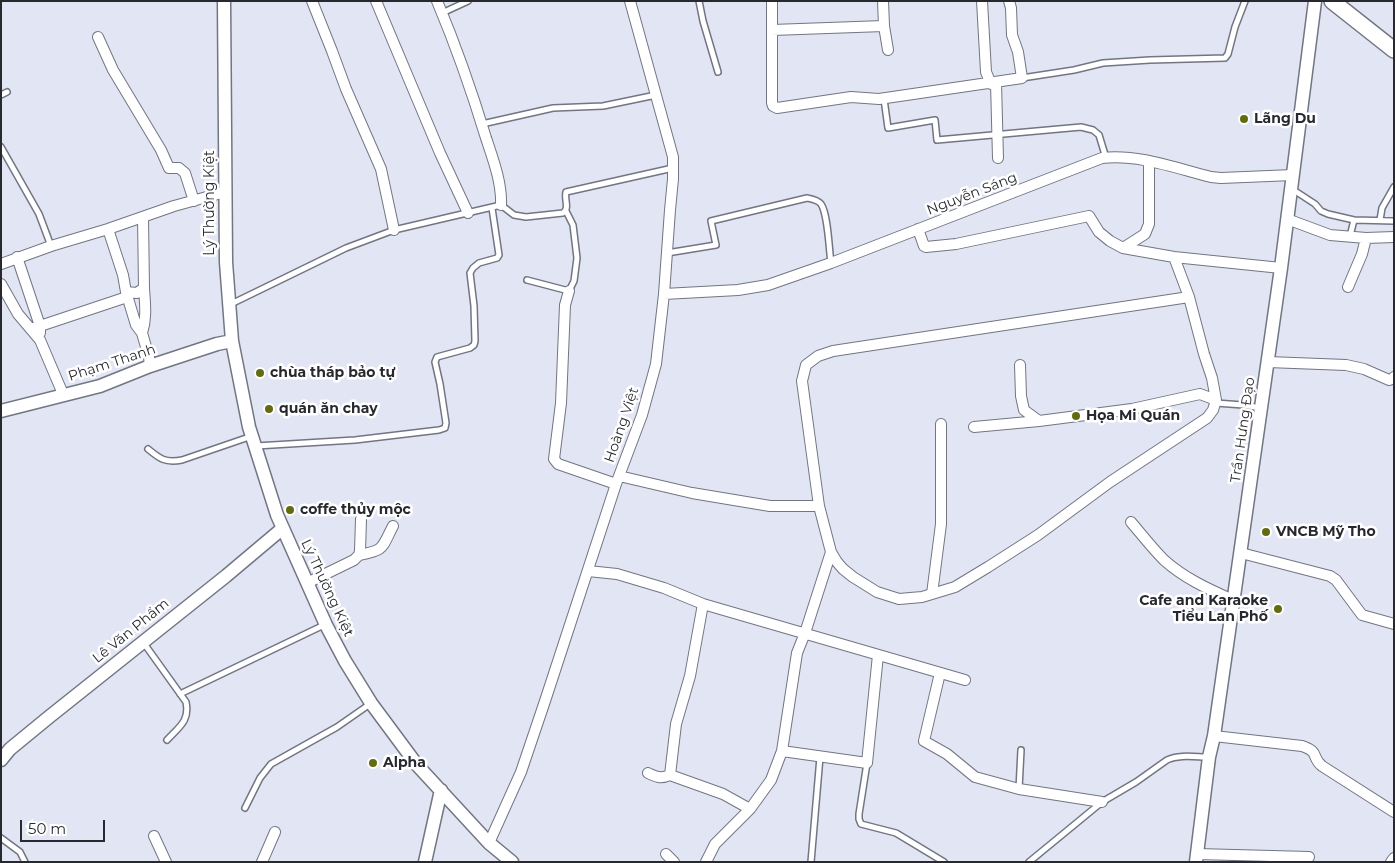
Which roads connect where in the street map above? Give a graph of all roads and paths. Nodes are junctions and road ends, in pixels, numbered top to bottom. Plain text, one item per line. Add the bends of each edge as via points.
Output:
1 (224, 1) edge
2 (312, 1) edge
3 (376, 1) edge
4 (437, 1) edge
5 (468, 1) edge
6 (630, 1) edge
7 (699, 1) edge
8 (772, 1) edge
9 (883, 1) edge
10 (982, 1) edge
11 (1009, 1) edge
12 (1245, 1) edge
13 (1315, 1) edge
14 (1332, 1) edge
15 (442, 13) junction
16 (884, 26) junction
17 (772, 30) junction
18 (98, 37) dead end
19 (888, 50) dead end
20 (1394, 50) edge
21 (718, 72) dead end
22 (1022, 78) junction
23 (994, 83) junction
24 (7, 92) dead end
25 (656, 94) junction
26 (1, 95) edge
27 (884, 99) junction
28 (482, 124) junction
29 (997, 135) junction
30 (1, 147) edge
31 (998, 158) dead end
32 (1106, 158) junction
33 (1149, 161) junction
34 (673, 168) junction
35 (1293, 176) junction
36 (1394, 187) edge
37 (1291, 189) junction
38 (225, 192) junction
39 (194, 201) junction
40 (497, 207) junction
41 (566, 211) junction
42 (468, 213) junction
43 (143, 217) junction
44 (1287, 219) junction
45 (1354, 220) junction
46 (1380, 220) junction
47 (1394, 221) edge
48 (108, 228) junction
49 (918, 229) junction
50 (394, 230) junction
51 (1350, 237) junction
52 (1394, 237) edge
53 (1366, 238) junction
54 (51, 246) junction
55 (1124, 248) junction
56 (667, 253) junction
57 (17, 257) junction
58 (1174, 257) junction
59 (831, 262) junction
60 (1, 264) edge
61 (1281, 268) junction
62 (527, 280) dead end
63 (1, 284) edge
64 (1348, 287) dead end
65 (144, 288) junction
66 (568, 291) junction
67 (664, 294) junction
68 (127, 295) junction
69 (1189, 297) junction
70 (229, 304) junction
71 (35, 328) junction
72 (142, 333) junction
73 (232, 341) junction
74 (1268, 362) junction
75 (1020, 365) dead end
76 (150, 366) junction
77 (1394, 377) edge
78 (63, 394) junction
79 (1216, 402) junction
80 (1261, 408) junction
81 (1, 411) edge
82 (1039, 421) junction
83 (941, 424) dead end
84 (974, 427) dead end
85 (254, 441) junction
86 (148, 449) dead end
87 (617, 480) junction
88 (819, 506) junction
89 (361, 519) dead end
90 (1131, 522) dead end
91 (393, 526) dead end
92 (283, 528) junction
93 (831, 552) junction
94 (1241, 553) junction
95 (359, 555) junction
96 (588, 571) junction
97 (307, 583) junction
98 (932, 594) junction
99 (1233, 600) junction
100 (703, 604) junction
101 (1394, 624) edge
102 (326, 625) junction
103 (805, 634) junction
104 (142, 642) junction
105 (878, 655) junction
106 (940, 673) junction
107 (965, 680) dead end
108 (180, 694) junction
109 (371, 704) junction
110 (1214, 736) junction
111 (166, 740) dead end
112 (1022, 750) dead end
113 (782, 751) junction
114 (820, 756) junction
115 (1209, 757) junction
116 (1, 760) edge
117 (867, 763) junction
118 (648, 773) dead end
119 (670, 775) junction
120 (1019, 789) junction
121 (441, 790) junction
122 (1102, 802) junction
123 (245, 808) dead end
124 (750, 809) junction
125 (1393, 810) edge
126 (275, 832) dead end
127 (154, 836) dead end
128 (1, 838) edge
129 (489, 843) junction
130 (666, 854) dead end
131 (1196, 858) edge
132 (1309, 858) dead end
133 (1394, 858) edge
134 (1273, 859) edge
135 (25, 862) edge
136 (166, 862) edge
137 (262, 862) edge
138 (425, 862) edge
139 (512, 862) edge
140 (674, 862) edge
141 (706, 862) edge
142 (811, 862) edge
143 (944, 862) edge
144 (1029, 862) edge
145 (1391, 862) edge

1 - 38 street, Lý Thường Kiệt
2 - 50 street via 381,169
3 - 42 street
4 - 15 street
5 - 15 lane
6 - 25 street, Hoàng Việt
7 - 21 lane
8 - 17 street
9 - 16 street
10 - 23 street via 986,72
11 - 22 street via 1012,35
12 - 22 lane via 1225,58 1103,64
13 - 35 street, Trần Hưng Đạo
14 - 20 main road
15 - 28 street
16 - 17 street
16 - 19 street
17 - 27 street via 772,103 777,108 851,97
18 - 39 street via 113,70 169,168 179,168 185,173
22 - 23 street
23 - 27 street
23 - 29 street
24 - 26 lane
25 - 28 lane via 602,106 553,108
25 - 34 street, Hoàng Việt via 673,156
27 - 29 lane via 888,128 935,120 937,140
28 - 40 street via 502,196
29 - 31 street
29 - 32 lane via 1081,127 1099,135
30 - 54 lane via 39,214
32 - 33 street, Nguyễn Sáng via 1130,157
32 - 49 street, Nguyễn Sáng
33 - 35 street, Nguyễn Sáng via 1211,177
33 - 55 street via 1149,224 1145,234
34 - 41 lane via 566,192
34 - 56 street, Hoàng Việt
35 - 37 street, Trần Hưng Đạo
36 - 46 lane via 1382,208
37 - 44 street, Trần Hưng Đạo
37 - 45 lane via 1328,214
38 - 39 street
38 - 70 street, Lý Thường Kiệt
39 - 43 street
40 - 41 lane via 526,217
40 - 42 lane
40 - 85 lane via 497,258 479,263 470,273 474,345 437,358 435,362 445,428 355,440
41 - 66 lane via 573,225 577,258 574,281
42 - 50 lane
43 - 48 street
43 - 65 street
44 - 51 street via 1330,235
44 - 61 street, Trần Hưng Đạo
45 - 46 lane
45 - 51 lane
46 - 47 lane
48 - 54 street
48 - 68 street
49 - 55 street via 924,246 933,247 1090,216 1100,232
49 - 59 street, Nguyễn Sáng
50 - 70 lane via 346,248
51 - 53 street
52 - 53 street
53 - 64 street
54 - 57 street
55 - 58 street
56 - 59 lane via 716,246 711,221 807,198 821,203 825,213
56 - 67 street, Hoàng Việt
57 - 60 street
57 - 71 street
58 - 61 street
58 - 69 street
59 - 67 street, Nguyễn Sáng via 768,285
61 - 74 street, Trần Hưng Đạo
62 - 66 lane
63 - 71 street via 18,314
65 - 68 street
65 - 72 street via 146,314
66 - 87 street via 554,459 558,464
67 - 87 street, Hoàng Việt via 656,364 642,415
68 - 71 street
68 - 72 street via 136,325
69 - 79 street
69 - 88 street via 818,356 806,365 802,381
70 - 73 street, Lý Thường Kiệt
71 - 78 street
72 - 76 street
73 - 76 street, Phạm Thanh
73 - 85 street, Lý Thường Kiệt
74 - 77 street via 1346,365 1389,380
74 - 80 street, Trần Hưng Đạo
75 - 82 street via 1024,410
76 - 78 street, Phạm Thanh via 100,386
78 - 81 street, Phạm Thanh
79 - 80 lane
79 - 82 street via 1200,394 1132,409
79 - 98 street via 1207,418 1110,482 1038,535 955,587
80 - 94 street, Trần Hưng Đạo
82 - 84 street
83 - 98 street via 941,524
85 - 86 lane via 172,462 160,460
85 - 92 street, Lý Thường Kiệt
87 - 88 street via 770,506
87 - 96 street, Hoàng Việt
88 - 93 street
89 - 95 street
90 - 99 street via 1182,574
91 - 95 street via 381,549
92 - 97 street, Lý Thường Kiệt
92 - 104 street, Lê Văn Phẩm
93 - 98 street via 843,569 877,592 899,599
93 - 103 street
94 - 99 street, Trần Hưng Đạo
94 - 101 street via 1330,576 1362,615
95 - 97 street
96 - 100 street via 617,574
96 - 129 street, Hoàng Việt via 521,772
97 - 102 street, Lý Thường Kiệt
99 - 110 street, Trần Hưng Đạo
100 - 103 street
100 - 119 street via 690,676 676,724
102 - 108 lane
102 - 109 street, Lý Thường Kiệt
103 - 105 street
103 - 113 street via 797,653
104 - 108 lane
104 - 116 street, Lê Văn Phẩm via 10,749
105 - 106 street
105 - 117 street
106 - 107 street
106 - 120 street via 924,741 947,754 975,777
108 - 111 lane via 188,710 186,720
109 - 121 street, Lý Thường Kiệt via 417,765
109 - 123 lane via 337,728 271,764
110 - 115 street, Trần Hưng Đạo
110 - 125 street via 1309,748 1322,766
112 - 120 lane
113 - 114 street
113 - 124 street via 771,780
114 - 117 street
114 - 142 lane
115 - 122 lane via 1172,757
115 - 131 street, Trần Hưng Đạo
117 - 143 lane via 859,814 861,824 896,832
118 - 119 street via 658,778
119 - 124 street via 723,794
120 - 122 street
121 - 129 street, Lý Thường Kiệt
121 - 138 street
122 - 144 lane
124 - 141 street via 715,844
126 - 137 street
127 - 136 street
128 - 135 lane via 20,852
129 - 139 street, Lý Thường Kiệt
130 - 140 street
131 - 134 street
132 - 134 street
133 - 145 street

